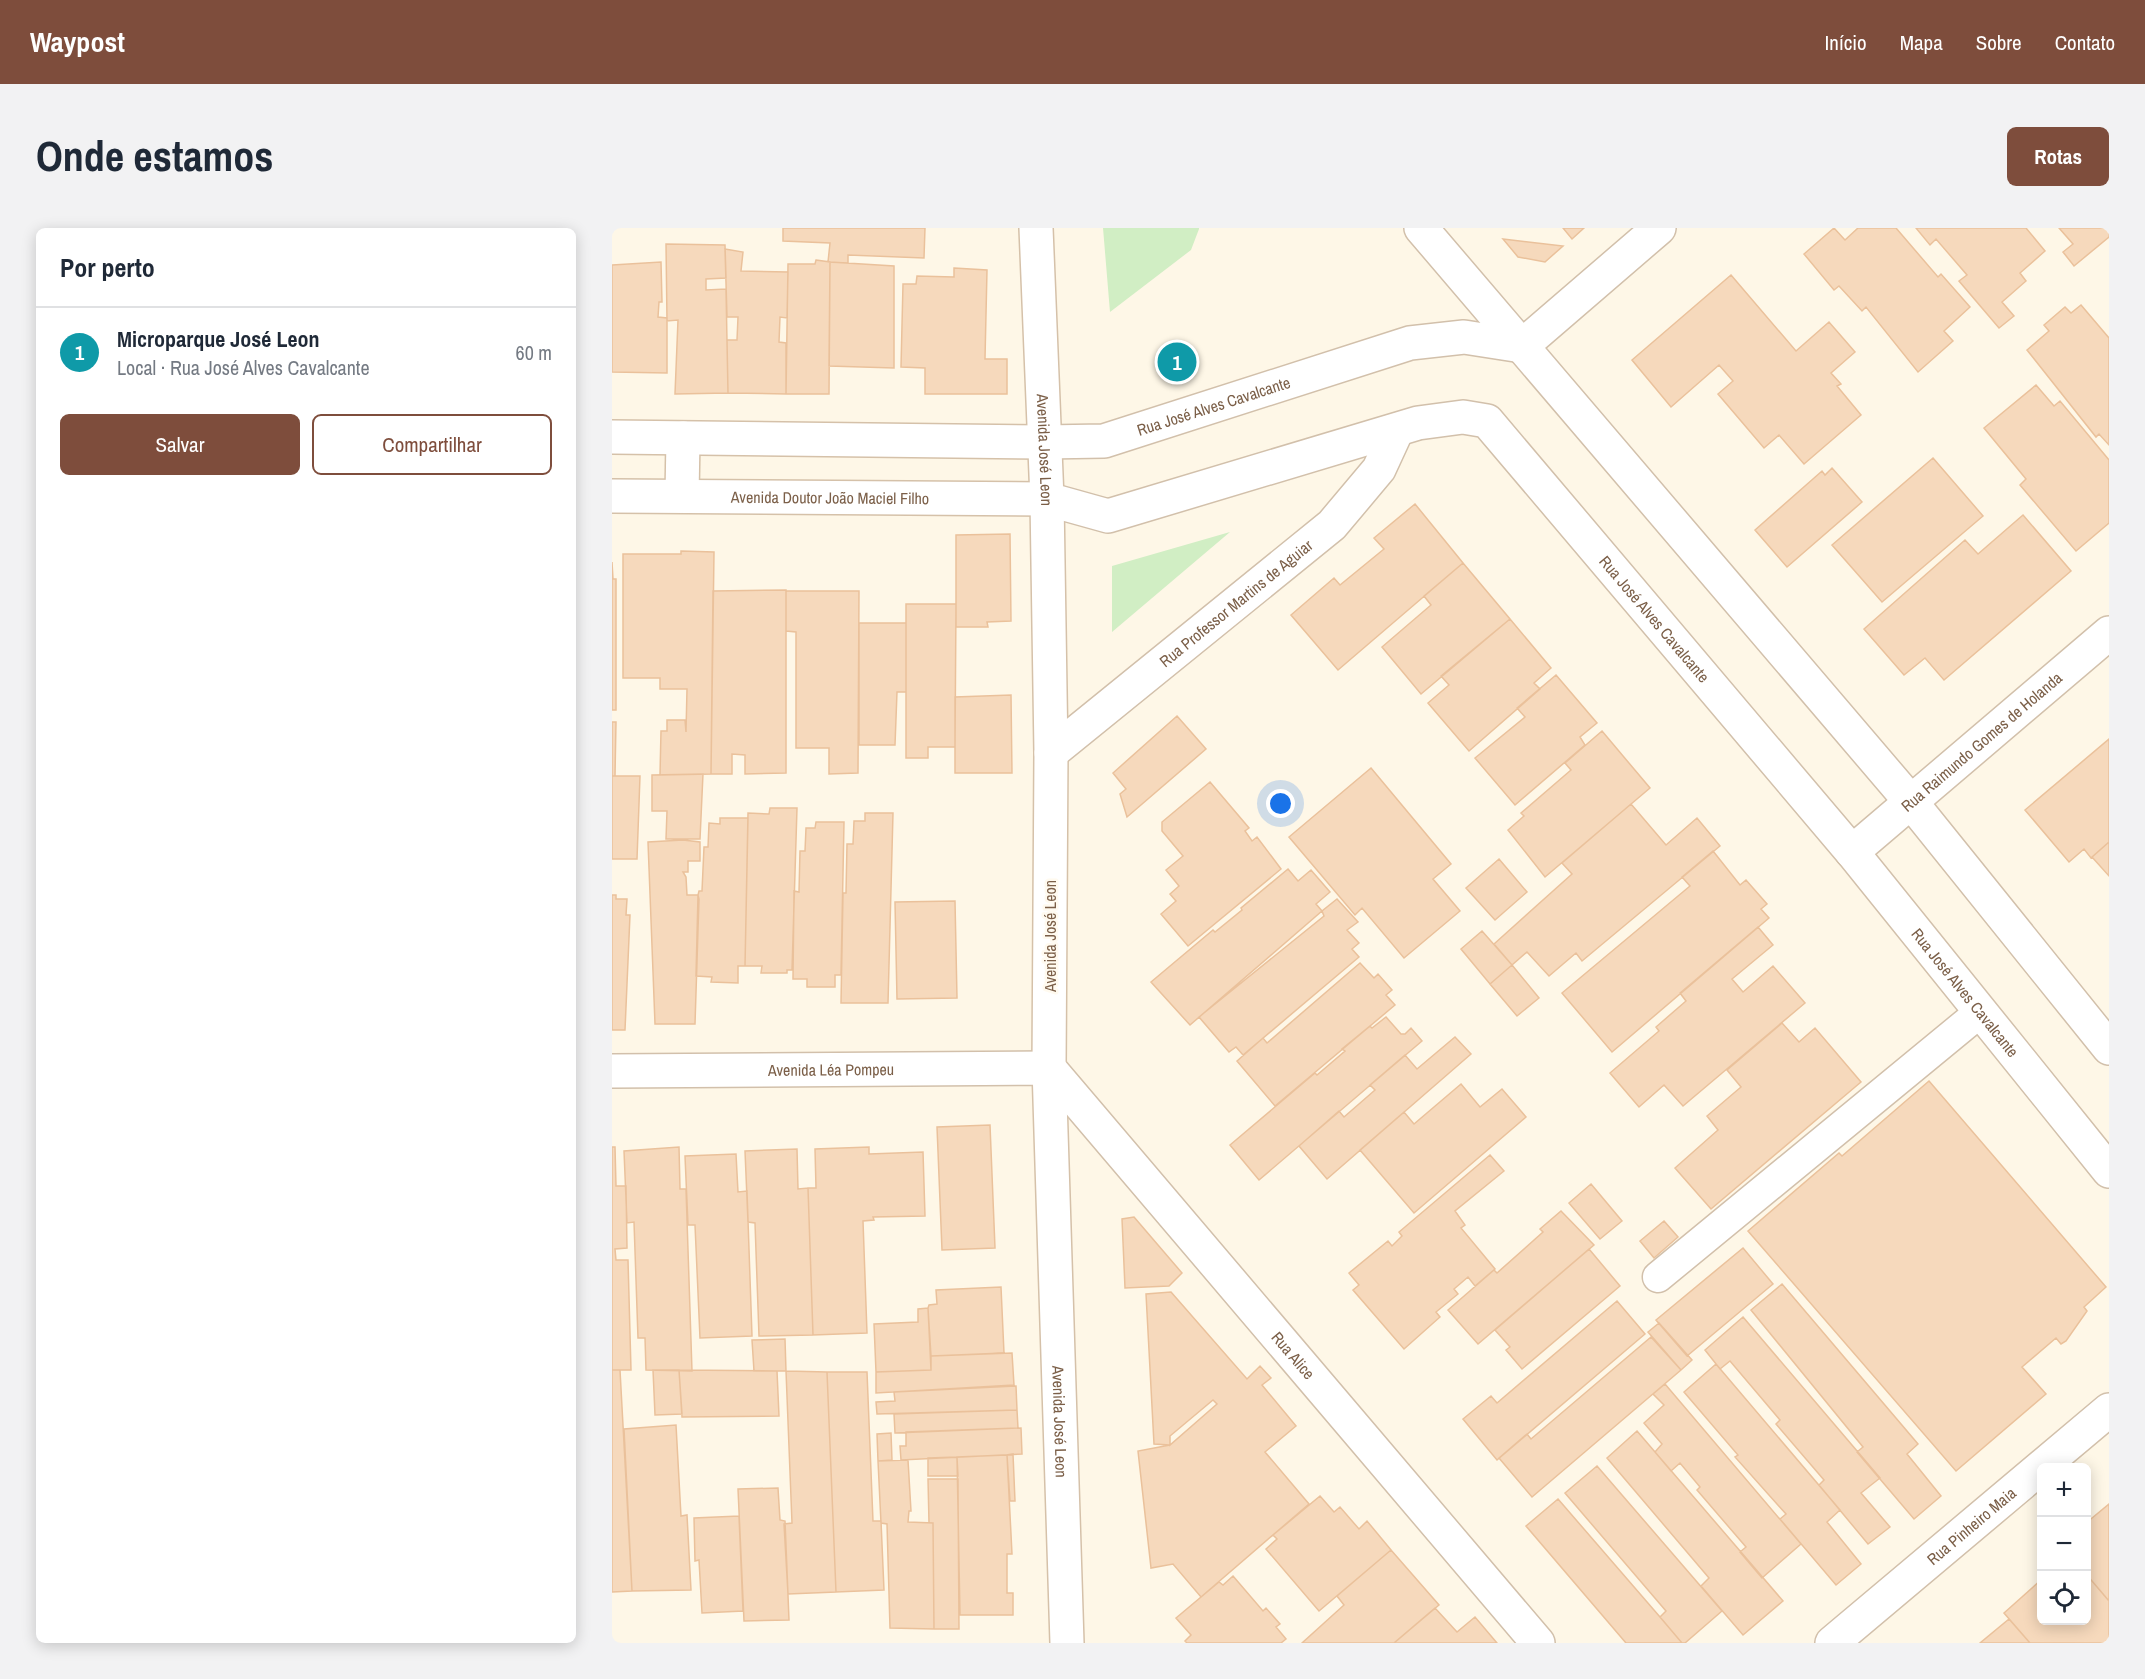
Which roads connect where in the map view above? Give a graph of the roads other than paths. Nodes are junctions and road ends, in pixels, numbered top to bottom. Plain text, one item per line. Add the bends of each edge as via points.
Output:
1 (1036, 228) edge
2 (1421, 228) edge
3 (1659, 228) edge
4 (1522, 346) junction
5 (1397, 430) junction
6 (612, 437) edge
7 (683, 438) junction
8 (1045, 442) junction
9 (612, 496) edge
10 (682, 496) junction
11 (1047, 499) junction
12 (2109, 633) edge
13 (1051, 753) junction
14 (1911, 802) junction
15 (1852, 852) junction
16 (1979, 1013) junction
17 (2109, 1048) edge
18 (1049, 1068) junction
19 (612, 1071) edge
20 (2109, 1171) edge
21 (1658, 1277) dead end
22 (2109, 1410) edge
23 (1067, 1643) edge
24 (1538, 1643) edge
25 (1832, 1643) edge

1 - 8 street, Avenida José Leon
2 - 4 street
3 - 4 street
4 - 8 street, Rua José Alves Cavalcante via 1464,337 1410,343 1104,441
4 - 14 street
5 - 11 street, Rua José Alves Cavalcante via 1108,516
5 - 13 street, Rua Professor Martins de Aguiar via 1379,469 1332,525
5 - 15 street, Rua José Alves Cavalcante via 1439,419 1487,421
6 - 7 street
7 - 8 street
7 - 10 street
8 - 11 street, Avenida José Leon
9 - 10 street, Avenida Doutor João Maciel Filho
10 - 11 street, Avenida Doutor João Maciel Filho
11 - 13 street, Avenida José Leon
12 - 14 street, Rua Raimundo Gomes de Holanda
13 - 18 street, Avenida José Leon
14 - 15 street, Rua Raimundo Gomes de Holanda
14 - 17 street
15 - 16 street, Rua José Alves Cavalcante
16 - 20 street, Rua José Alves Cavalcante
16 - 21 lane
18 - 19 street, Avenida Léa Pompeu
18 - 23 street, Avenida José Leon
18 - 24 street, Rua Alice
22 - 25 street, Rua Pinheiro Maia

